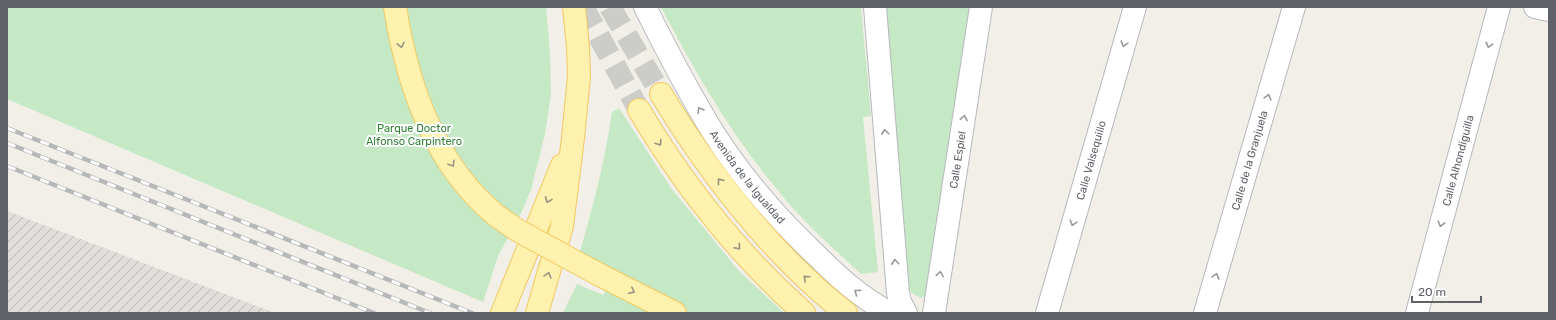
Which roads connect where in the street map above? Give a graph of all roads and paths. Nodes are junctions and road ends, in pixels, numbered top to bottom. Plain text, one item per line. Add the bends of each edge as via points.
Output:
1 (395, 7) edge
2 (574, 7) edge
3 (645, 7) edge
4 (875, 7) edge
5 (981, 7) edge
6 (1135, 7) edge
7 (1294, 7) edge
8 (1500, 7) edge
9 (1535, 7) edge
10 (1549, 10) edge
11 (661, 94) tunnel mouth
12 (639, 110) tunnel mouth
13 (573, 138) junction
14 (502, 313) edge
15 (537, 313) edge
16 (675, 313) edge
17 (804, 313) edge
18 (846, 313) edge
19 (890, 313) edge
20 (906, 313) edge
21 (934, 313) edge
22 (1047, 313) edge
23 (1205, 313) edge
24 (1416, 313) edge

1 -> 16 main road, bridge via 406,63 421,108 439,145 474,196 517,230
2 - 13 main road via 578,76
19 -> 3 street, Avenida de la Igualdad via 878,307 826,265 754,188 729,155 696,103
20 -> 4 street via 898,294
21 -> 5 street, Calle Espiel
6 -> 22 street, Calle Valsequillo
23 -> 7 street, Calle de la Granjuela
8 -> 24 street, Calle Alhondiguilla
9 - 10 street
18 -> 11 main road via 803,275 757,226 708,165
12 -> 17 main road via 678,171 723,230 754,265
13 -> 14 main road
15 -> 13 main road via 562,226

